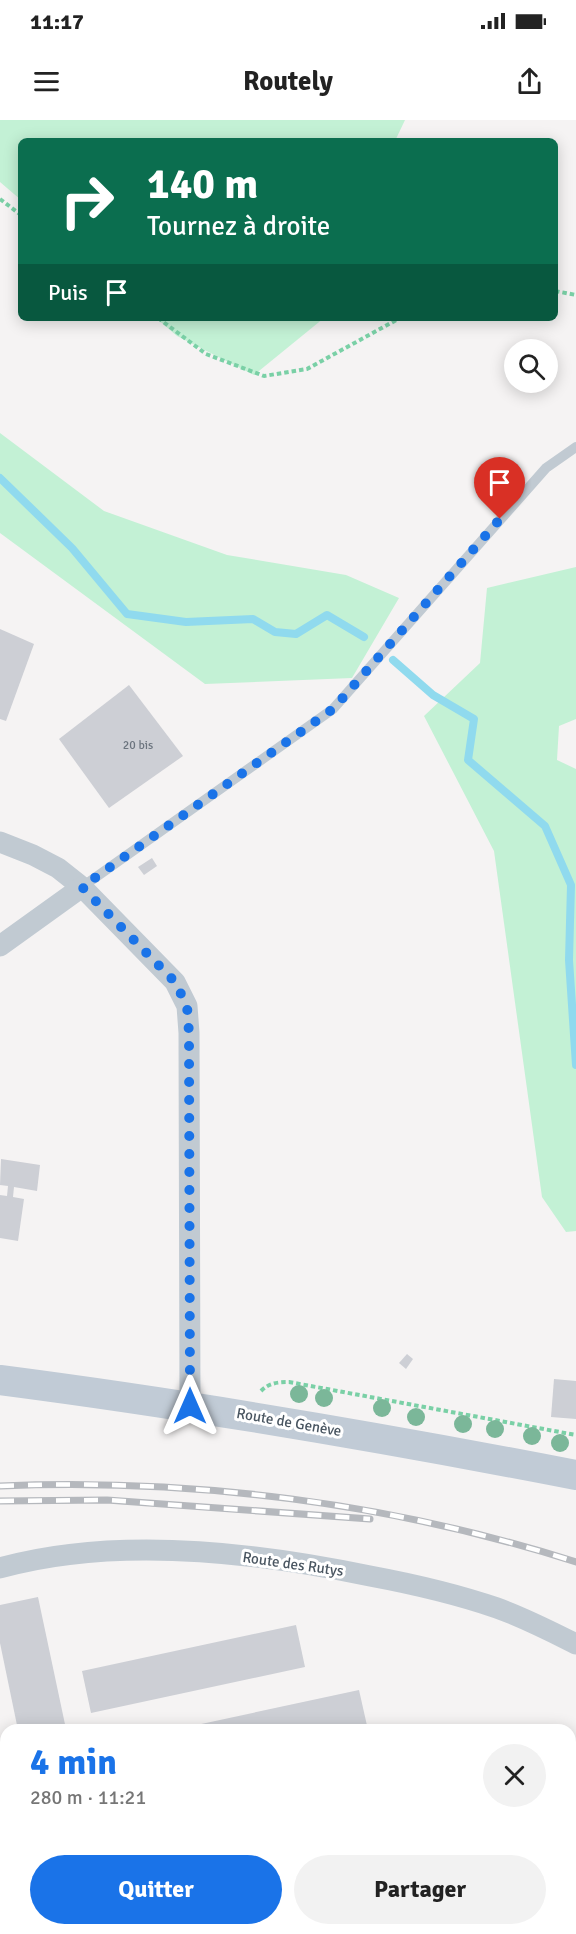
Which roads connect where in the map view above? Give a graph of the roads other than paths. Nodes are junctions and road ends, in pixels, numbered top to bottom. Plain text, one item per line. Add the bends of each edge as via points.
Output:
1 (576, 447) edge
2 (0, 843) edge
3 (82, 887) junction
4 (0, 946) edge
5 (0, 1380) edge
6 (190, 1406) junction
7 (576, 1475) edge
8 (0, 1568) edge
9 (576, 1644) edge

1 - 3 lane via 546,468 333,709
2 - 3 street via 58,868
3 - 4 street
3 - 6 street via 175,982 187,1006
5 - 6 main road, Route de Genève
6 - 7 main road, Route de Genève
8 - 9 street, Route des Rutys via 70,1555 135,1551 270,1559 428,1587 498,1608

